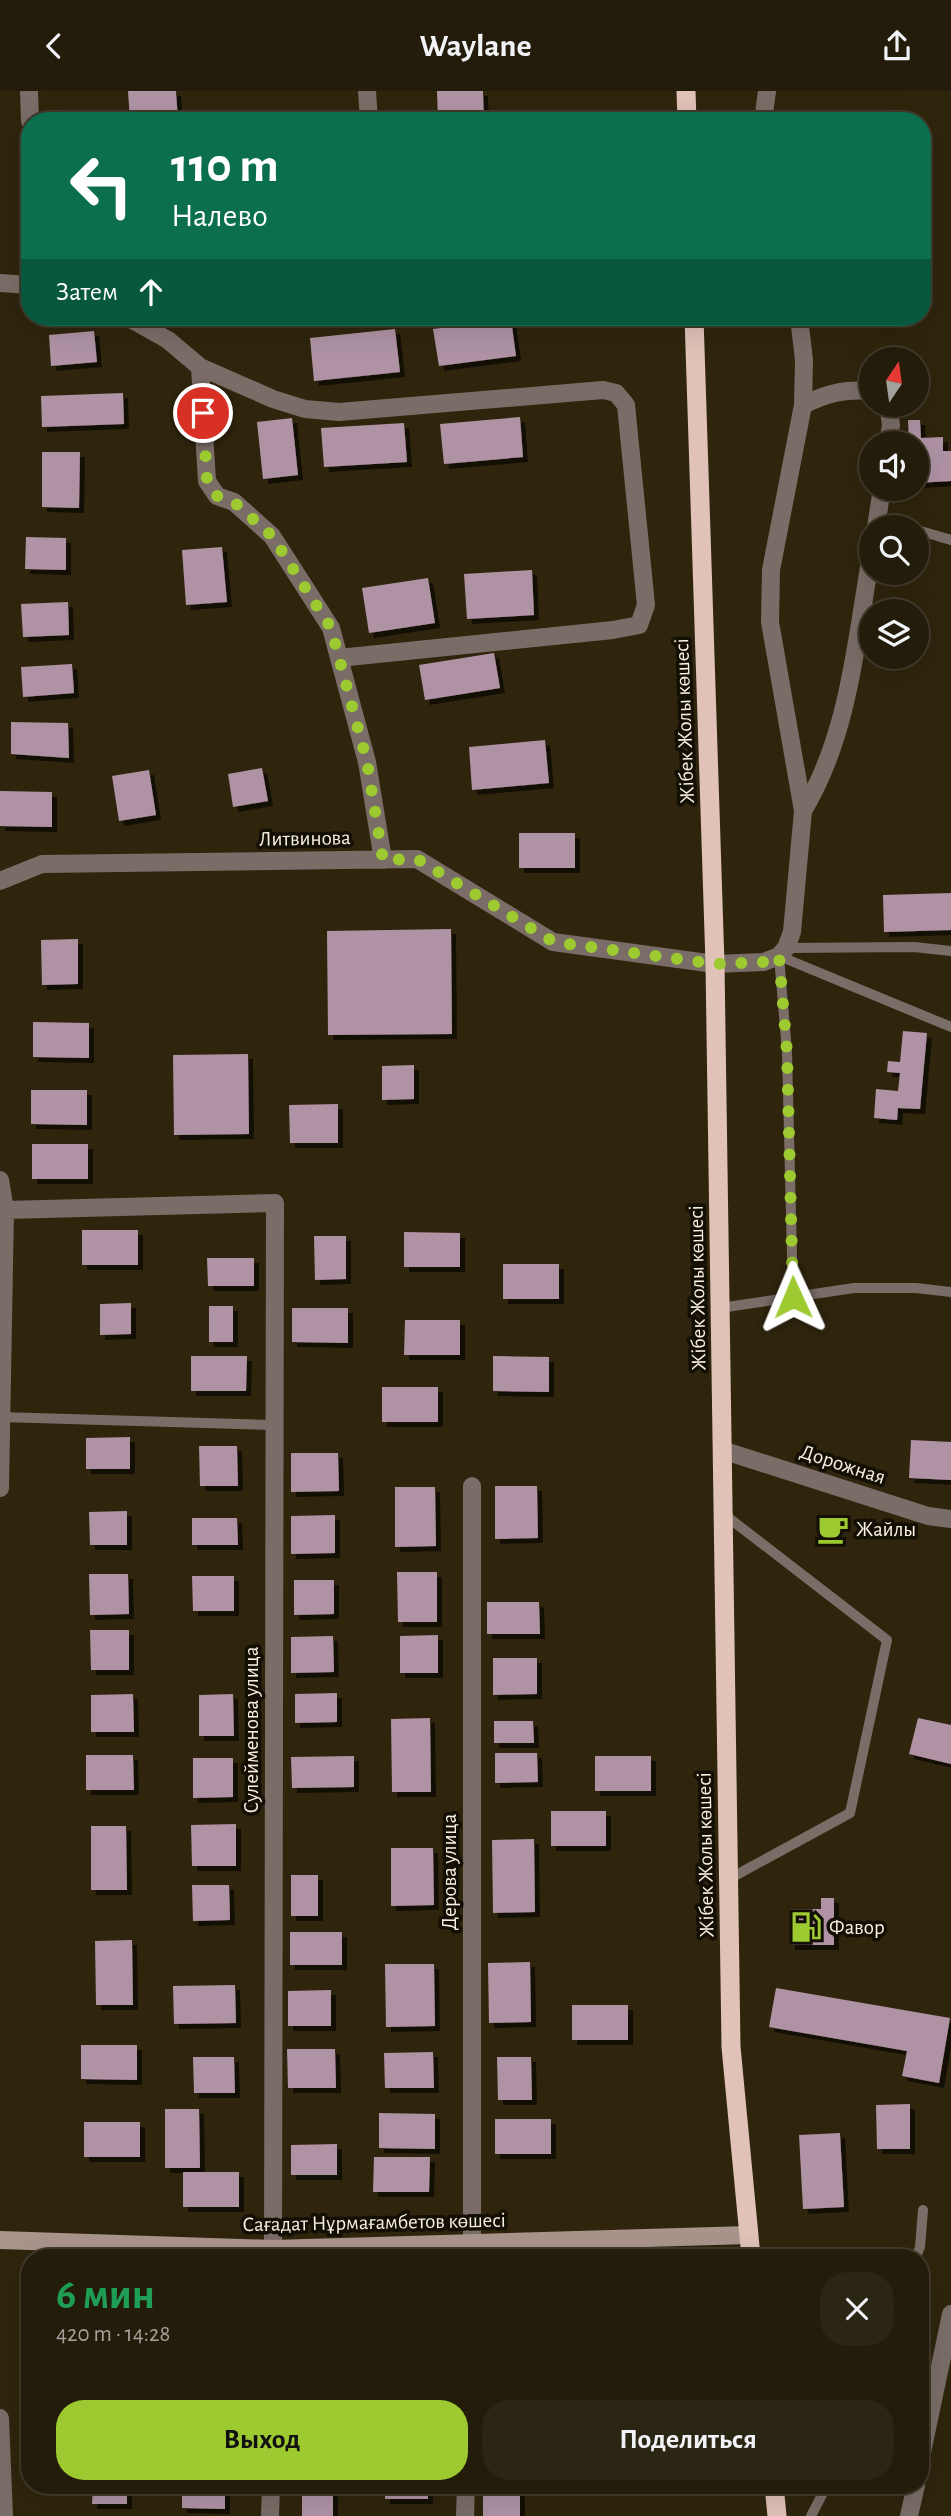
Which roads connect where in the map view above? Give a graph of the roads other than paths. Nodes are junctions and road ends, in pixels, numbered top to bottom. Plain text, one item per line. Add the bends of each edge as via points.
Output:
1 (29, 91) edge
2 (368, 91) edge
3 (686, 91) edge
4 (767, 91) edge
5 (30, 112) edge
6 (369, 112) edge
7 (687, 112) edge
8 (764, 112) edge
9 (0, 283) edge
10 (21, 284) edge
11 (143, 326) edge
12 (694, 326) edge
13 (800, 326) edge
14 (200, 367) junction
15 (859, 390) edge
16 (803, 405) junction
17 (929, 534) edge
18 (951, 540) edge
19 (866, 585) edge
20 (339, 658) junction
21 (803, 811) junction
22 (383, 860) junction
23 (0, 881) edge
24 (951, 951) edge
25 (783, 952) junction
26 (715, 964) junction
27 (951, 1027) edge
28 (0, 1180) edge
29 (5, 1210) junction
30 (951, 1292) edge
31 (793, 1297) junction
32 (720, 1308) junction
33 (0, 1417) edge
34 (274, 1425) junction
35 (722, 1450) junction
36 (0, 1453) edge
37 (471, 1486) dead end
38 (0, 1488) edge
39 (723, 1513) junction
40 (951, 1519) edge
41 (728, 1879) junction
42 (923, 2210) dead end
43 (749, 2235) junction
44 (0, 2240) edge
45 (189, 2249) edge
46 (273, 2249) edge
47 (472, 2249) edge
48 (507, 2249) edge
49 (750, 2249) edge
50 (919, 2249) edge
51 (951, 2314) edge
52 (0, 2419) edge
53 (929, 2419) edge
54 (271, 2494) edge
55 (466, 2494) edge
56 (775, 2494) edge
57 (822, 2494) edge
58 (914, 2494) edge
59 (4, 2516) edge
60 (270, 2516) edge
61 (465, 2516) edge
62 (777, 2516) edge
63 (811, 2516) edge
64 (909, 2516) edge

1 - 5 street
2 - 6 street
3 - 7 highway
4 - 8 street
9 - 10 street
11 - 14 street
12 - 26 highway, Жібек Жолы көшесі
13 - 16 street
14 - 20 street via 207,481 217,496 234,502 272,536 331,628
14 - 20 street via 305,409 339,412 603,390 616,393 626,405 646,605 639,625
15 - 16 street via 828,393
16 - 21 street via 771,570 770,622
17 - 18 lane
19 - 21 street via 845,708 820,782
20 - 22 street via 367,762
21 - 25 street via 792,932
22 - 23 street, Литвинова via 42,864
22 - 26 street, Литвинова via 417,859 554,942
24 - 25 lane via 914,947
25 - 26 street, Литвинова via 764,962
25 - 27 lane
25 - 31 lane
26 - 32 highway, Жібек Жолы көшесі
28 - 29 street
29 - 33 street
29 - 34 street, Сулейменова улица via 275,1203
30 - 31 lane via 854,1288
31 - 32 lane
32 - 35 highway, Жібек Жолы көшесі
33 - 34 lane
33 - 36 street
34 - 46 street, Сулейменова улица
35 - 39 highway, Жібек Жолы көшесі
35 - 40 street, Дорожная
36 - 38 street
37 - 47 street, Дерова улица
39 - 41 highway, Жібек Жолы көшесі
39 - 41 lane via 887,1640 850,1813
41 - 43 highway, Жібек Жолы көшесі via 731,2046
42 - 50 lane
43 - 48 main road, Сағадат Нұрмағамбетов көшесі
43 - 49 highway, Жібек Жолы көшесі
44 - 45 main road, Сағадат Нұрмағамбетов көшесі
51 - 53 street
52 - 59 street
54 - 60 street
55 - 61 street
56 - 62 highway
57 - 63 lane
58 - 64 street

